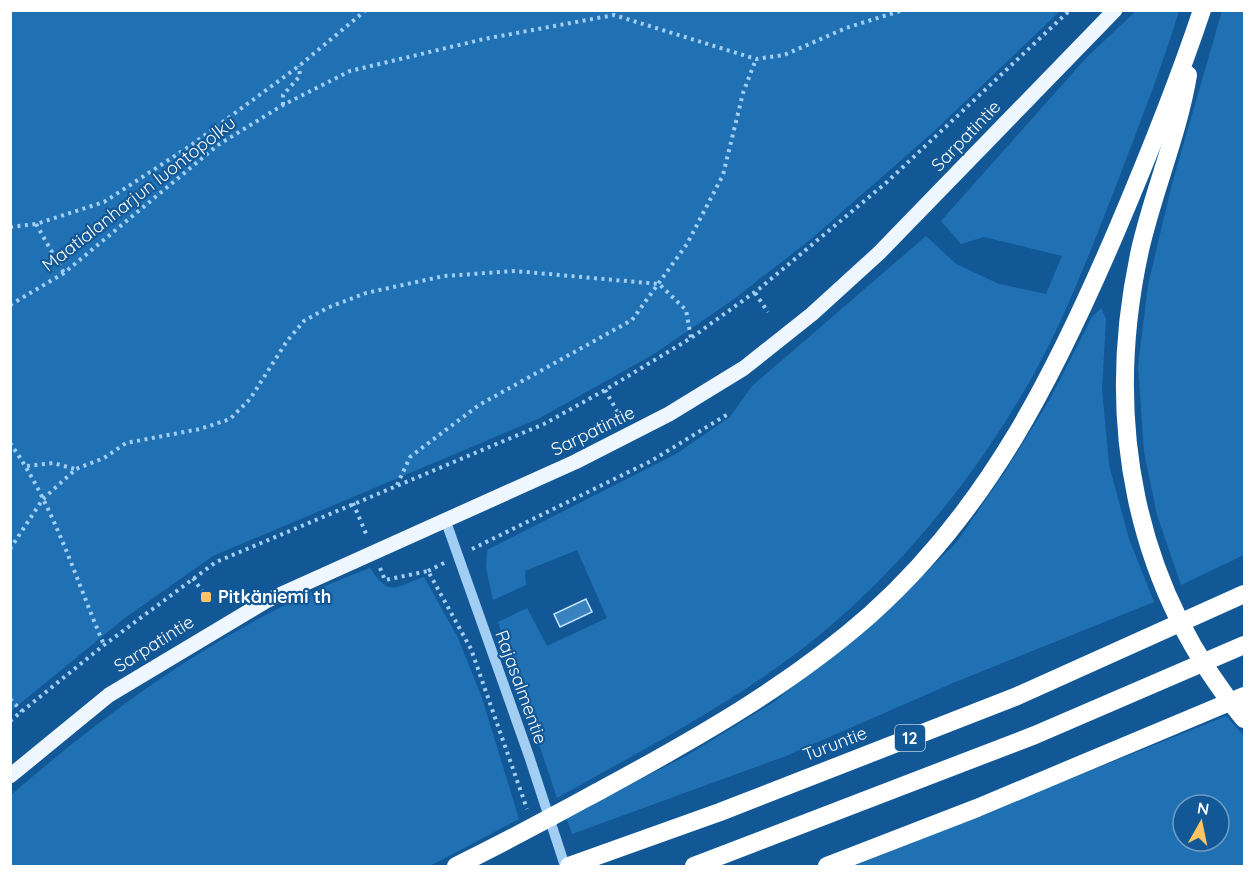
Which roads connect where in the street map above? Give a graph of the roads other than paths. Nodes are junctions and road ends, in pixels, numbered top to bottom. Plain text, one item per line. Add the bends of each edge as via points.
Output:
1 (1115, 10) edge
2 (1202, 10) edge
3 (1196, 29) junction
4 (445, 519) junction
5 (1245, 594) edge
6 (1245, 645) edge
7 (1245, 696) edge
8 (1245, 719) edge
9 (10, 776) edge
10 (456, 867) edge
11 (567, 867) edge
12 (694, 867) edge
13 (827, 867) edge

1 - 4 main road, Sarpatintie via 879,253 744,368 669,414 575,462
2 - 3 highway
3 - 8 highway via 1186,88 1140,250 1123,373 1133,488 1158,570 1193,647 1217,686
3 - 10 highway via 1088,301 1058,363 998,467 955,525 871,614 761,699 691,741
4 - 9 main road, Sarpatintie via 266,601 159,663 108,695
4 - 11 street, Rajasalmentie
5 - 11 highway, Turuntie / 12 via 1015,697
6 - 12 highway, 12 via 1035,735
7 - 13 highway

